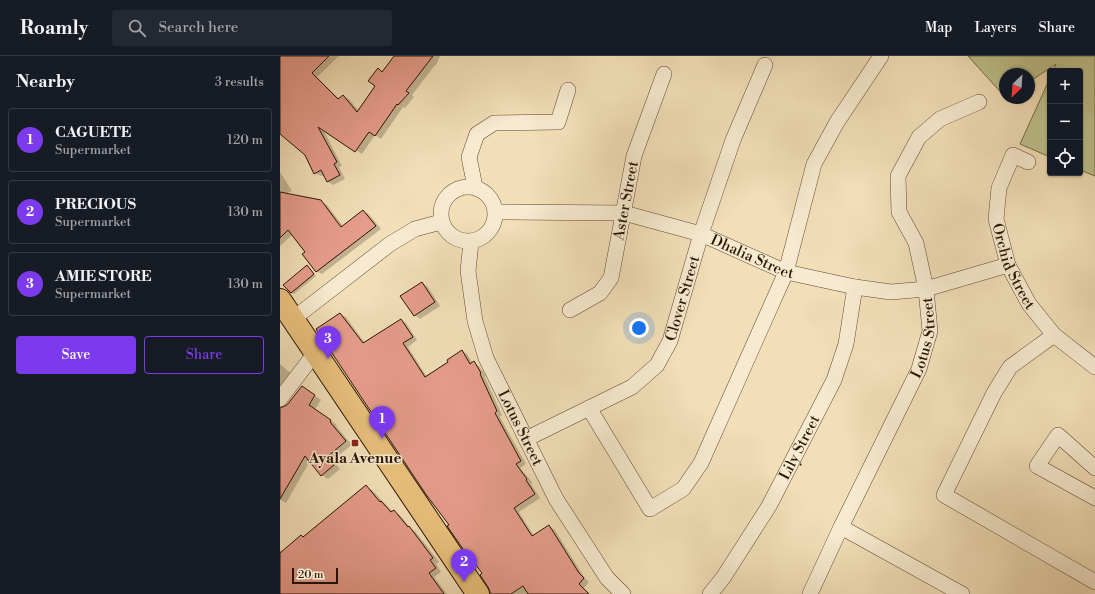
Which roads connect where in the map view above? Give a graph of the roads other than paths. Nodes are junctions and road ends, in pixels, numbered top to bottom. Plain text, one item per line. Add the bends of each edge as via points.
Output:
1 (881, 56) edge
2 (765, 65) dead end
3 (664, 74) dead end
4 (568, 90) dead end
5 (979, 102) dead end
6 (1028, 162) dead end
7 (475, 188) junction
8 (496, 212) junction
9 (624, 213) junction
10 (441, 222) junction
11 (701, 234) junction
12 (471, 242) junction
13 (1008, 265) junction
14 (786, 272) junction
15 (855, 287) junction
16 (926, 289) junction
17 (280, 300) edge
18 (570, 310) dead end
19 (293, 319) junction
20 (1054, 335) junction
21 (315, 352) junction
22 (1095, 367) edge
23 (280, 399) edge
24 (589, 408) junction
25 (526, 439) junction
26 (1095, 468) edge
27 (1095, 498) edge
28 (841, 527) junction
29 (1095, 582) edge
30 (474, 592) edge
31 (623, 594) edge
32 (710, 594) edge
33 (810, 594) edge
34 (962, 594) edge

1 - 14 street via 837,122 814,164
2 - 11 street, Clover Street via 733,140
3 - 9 street, Aster Street via 634,156
4 - 7 street via 558,122 494,123 477,134 469,157
5 - 16 street, Lotus Street via 940,119 919,137 898,176 899,212 916,243
6 - 13 street, Orchid Street via 1013,155 999,188 996,219
7 - 8 street via 489,196
7 - 10 street via 456,189 448,195 443,203
8 - 9 street, Dhalia Street
8 - 12 street via 492,228 487,235
9 - 11 street, Dhalia Street
9 - 18 street, Aster Street via 611,278 600,293
10 - 12 street via 452,237
10 - 19 street via 415,228 390,244
11 - 14 street, Dhalia Street
11 - 24 street, Clover Street via 670,341 656,366 632,387
12 - 25 street, Lotus Street via 468,271 475,321 486,358
13 - 16 street, Dhalia Street
13 - 20 street, Orchid Street via 1029,304
14 - 15 street, Dhalia Street
14 - 24 street via 701,464 684,489 650,509
15 - 16 street, Dhalia Street via 891,292
15 - 32 street, Lily Street via 846,344 834,380 769,506
16 - 28 street, Lotus Street via 930,331 919,369
17 - 19 main road
19 - 21 main road
20 - 22 street, Orchid Street
20 - 29 street via 1010,367 994,393 944,495
21 - 23 street
21 - 30 main road
24 - 25 street, Clover Street
25 - 31 street, Lotus Street via 556,499 607,578
26 - 27 street via 1058,435 1037,466
28 - 33 street, Lotus Street
28 - 34 street

